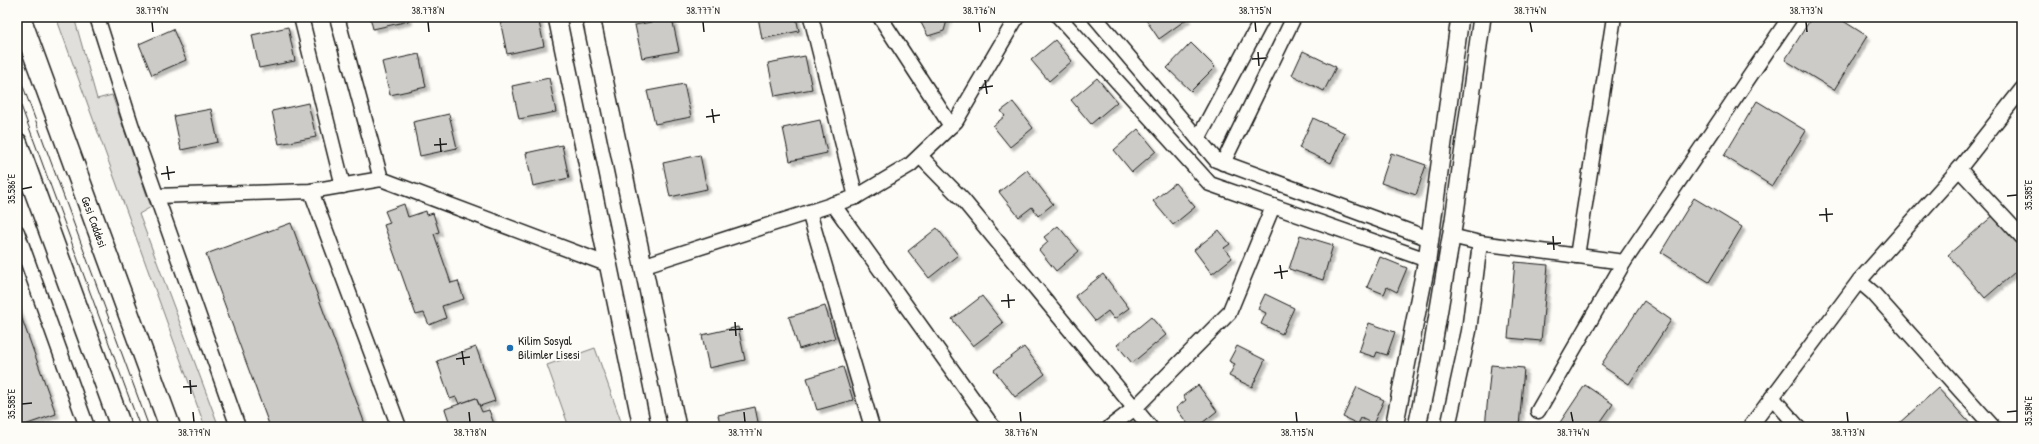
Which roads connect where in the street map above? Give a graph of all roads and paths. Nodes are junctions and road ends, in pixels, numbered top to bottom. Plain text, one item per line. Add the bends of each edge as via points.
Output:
1 (20, 17) edge
2 (98, 17) edge
3 (301, 17) edge
4 (337, 17) edge
5 (557, 17) edge
6 (592, 17) edge
7 (811, 17) edge
8 (880, 17) edge
9 (1017, 17) edge
10 (1059, 17) edge
11 (1095, 17) edge
12 (1263, 17) edge
13 (1294, 17) edge
14 (1460, 17) edge
15 (1482, 17) edge
16 (1614, 17) edge
17 (1790, 17) edge
18 (2022, 88) edge
19 (951, 126) junction
20 (1198, 139) junction
21 (17, 143) edge
22 (920, 156) junction
23 (1223, 163) junction
24 (1959, 169) junction
25 (381, 179) junction
26 (343, 186) junction
27 (311, 191) junction
28 (156, 196) junction
29 (856, 197) junction
30 (833, 204) junction
31 (1273, 206) junction
32 (809, 212) junction
33 (17, 232) edge
34 (1451, 236) junction
35 (2022, 238) edge
36 (1430, 239) junction
37 (1480, 243) junction
38 (1577, 256) junction
39 (1427, 260) junction
40 (1624, 262) junction
41 (609, 265) junction
42 (642, 266) junction
43 (1859, 281) junction
44 (1772, 397) junction
45 (1135, 408) junction
46 (1538, 412) dead end
47 (88, 427) edge
48 (121, 427) edge
49 (170, 427) edge
50 (238, 427) edge
51 (399, 427) edge
52 (642, 427) edge
53 (677, 427) edge
54 (872, 427) edge
55 (993, 427) edge
56 (1110, 427) edge
57 (1150, 427) edge
58 (1394, 427) edge
59 (1417, 427) edge
60 (1448, 427) edge
61 (1750, 427) edge
62 (1798, 427) edge
63 (1993, 427) edge

1 - 49 main road, Gesi Caddesi
2 - 28 street
3 - 26 street
4 - 25 street
5 - 41 street
6 - 42 street
7 - 29 street
8 - 19 street
9 - 19 street via 964,109
10 - 31 street via 1210,184
11 - 20 street
12 - 20 street
13 - 23 street
14 - 36 street
15 - 34 street
16 - 38 street
17 - 40 street
18 - 24 street
19 - 22 street
20 - 23 street via 1216,160
21 - 48 main road
22 - 29 street via 910,165
22 - 45 street via 962,200
23 - 36 street
24 - 35 street
24 - 43 street
25 - 26 street
25 - 41 street
26 - 27 street
27 - 28 street
27 - 51 street
28 - 50 street
29 - 30 street
30 - 32 street
30 - 55 street
31 - 39 street
31 - 45 street via 1229,313
32 - 42 street
32 - 54 street
33 - 47 street
34 - 37 street
34 - 59 street
36 - 39 street
37 - 38 street
37 - 60 street via 1469,331
38 - 40 street
39 - 58 street
40 - 46 street
41 - 52 street
42 - 53 street
43 - 44 street
43 - 63 street via 1873,293
44 - 61 street
44 - 62 street
45 - 56 street
45 - 57 street

